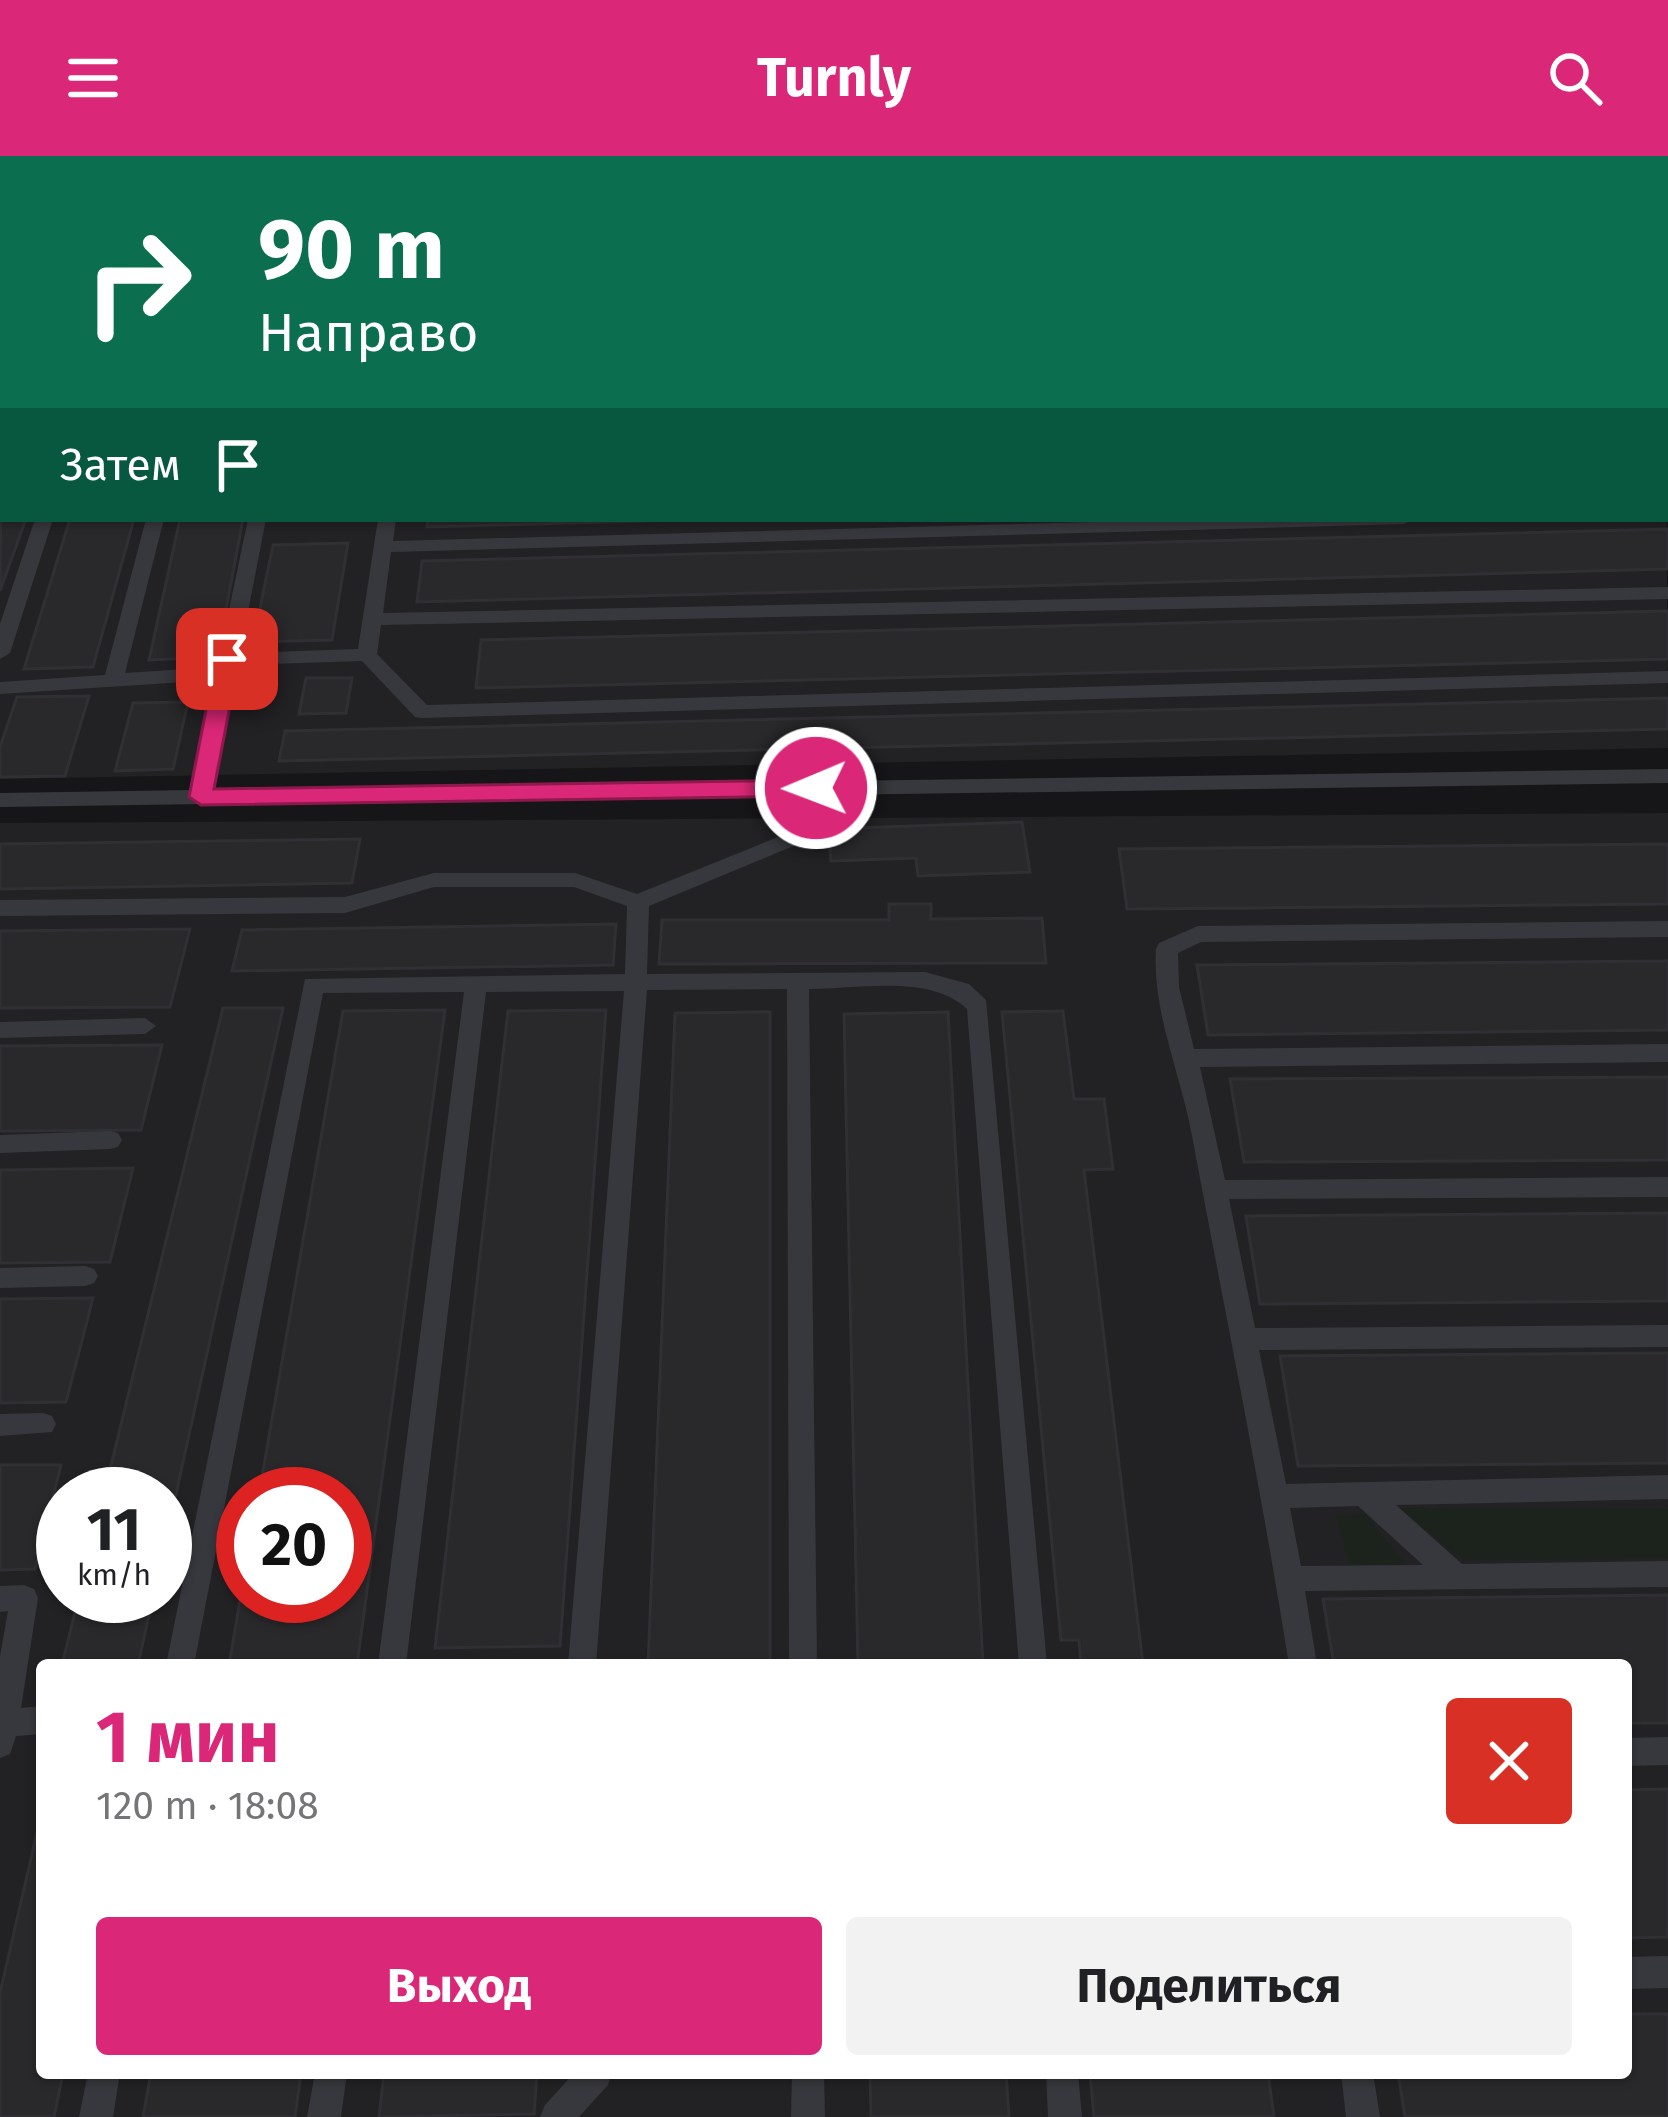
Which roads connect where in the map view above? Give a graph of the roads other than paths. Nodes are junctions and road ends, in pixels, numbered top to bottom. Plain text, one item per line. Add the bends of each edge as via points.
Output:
1 (43, 522) edge
2 (154, 522) edge
3 (256, 522) edge
4 (387, 522) edge
5 (1295, 522) edge
6 (383, 547) junction
7 (1668, 593) edge
8 (373, 619) junction
9 (0, 653) edge
10 (367, 655) junction
11 (226, 666) junction
12 (1668, 677) edge
13 (112, 681) junction
14 (0, 688) edge
15 (1668, 776) edge
16 (201, 797) junction
17 (0, 800) edge
18 (788, 840) dead end
19 (638, 902) junction
20 (0, 908) edge
21 (1668, 929) edge
22 (798, 979) junction
23 (636, 982) junction
24 (476, 983) junction
25 (146, 1026) dead end
26 (0, 1030) edge
27 (1668, 1053) edge
28 (1189, 1058) junction
29 (110, 1140) dead end
30 (0, 1144) edge
31 (1668, 1187) edge
32 (1214, 1190) junction
33 (85, 1276) dead end
34 (0, 1278) edge
35 (1668, 1336) edge
36 (1243, 1339) junction
37 (43, 1424) dead end
38 (0, 1425) edge
39 (1668, 1487) edge
40 (1364, 1494) junction
41 (1275, 1496) junction
42 (1668, 1574) edge
43 (1456, 1577) junction
44 (1290, 1579) junction
45 (0, 1599) edge
46 (181, 1659) edge
47 (393, 1659) edge
48 (582, 1659) edge
49 (803, 1659) edge
50 (1032, 1659) edge
51 (1302, 1659) edge
52 (36, 1721) edge
53 (1, 1730) edge
54 (1668, 1751) edge
55 (1632, 1752) edge
56 (1668, 1972) edge
57 (1632, 1973) edge
58 (103, 2079) edge
59 (330, 2079) edge
60 (588, 2079) edge
61 (808, 2079) edge
62 (1062, 2079) edge
63 (1359, 2079) edge
64 (96, 2117) edge
65 (324, 2117) edge
66 (557, 2117) edge
67 (808, 2117) edge
68 (1065, 2117) edge
69 (1363, 2117) edge

1 - 9 lane
2 - 13 lane
3 - 11 lane
4 - 6 lane
5 - 6 lane
6 - 8 lane
7 - 8 lane
8 - 10 lane
10 - 11 lane
10 - 12 lane via 422,712
11 - 13 lane
11 - 16 lane
13 - 14 lane
15 - 16 lane
16 - 17 lane
18 - 19 lane
19 - 20 lane via 575,880 434,880 345,905
19 - 23 lane
21 - 28 lane via 1198,934 1167,949 1163,974
22 - 23 lane
22 - 49 lane
22 - 50 lane via 925,980 961,989 977,1006
23 - 24 lane
23 - 48 lane
24 - 46 lane via 313,986
24 - 47 lane
25 - 26 lane
27 - 28 lane
28 - 32 lane
29 - 30 lane
31 - 32 lane
32 - 36 lane
33 - 34 lane
35 - 36 lane
36 - 41 lane
37 - 38 lane
39 - 40 lane
40 - 41 lane
40 - 43 lane
41 - 44 lane
42 - 43 lane
43 - 44 lane
44 - 51 lane
45 - 53 lane via 24,1598
52 - 53 lane
54 - 55 lane
56 - 57 lane
58 - 64 lane
59 - 65 lane
60 - 66 lane
61 - 67 lane
62 - 68 lane
63 - 69 lane

